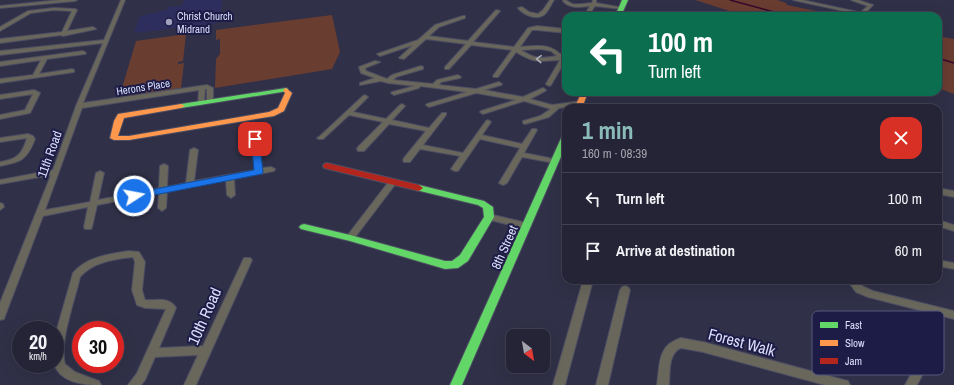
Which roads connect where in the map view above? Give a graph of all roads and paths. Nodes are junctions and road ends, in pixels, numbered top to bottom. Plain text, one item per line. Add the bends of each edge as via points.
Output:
1 (75, 0) edge
2 (123, 0) edge
3 (552, 0) edge
4 (564, 0) edge
5 (583, 0) edge
6 (795, 0) edge
7 (820, 0) edge
8 (853, 0) edge
9 (594, 2) edge
10 (821, 6) junction
11 (520, 8) dead end
12 (622, 8) edge
13 (1, 10) edge
14 (498, 11) dead end
15 (588, 12) edge
16 (854, 12) edge
17 (861, 12) edge
18 (463, 17) dead end
19 (0, 29) edge
20 (93, 29) dead end
21 (562, 31) edge
22 (63, 34) junction
23 (425, 37) junction
24 (32, 38) junction
25 (0, 41) edge
26 (105, 41) junction
27 (420, 41) junction
28 (468, 43) junction
29 (515, 49) junction
30 (25, 50) junction
31 (82, 53) dead end
32 (0, 54) edge
33 (380, 54) dead end
34 (562, 56) edge
35 (562, 57) edge
36 (45, 58) junction
37 (402, 58) dead end
38 (562, 61) edge
39 (17, 62) junction
40 (377, 62) dead end
41 (0, 64) edge
42 (421, 68) dead end
43 (447, 68) dead end
44 (72, 72) dead end
45 (35, 76) junction
46 (496, 76) dead end
47 (458, 77) dead end
48 (380, 79) junction
49 (0, 81) edge
50 (388, 81) junction
51 (362, 84) dead end
52 (499, 84) dead end
53 (549, 84) dead end
54 (422, 86) junction
55 (436, 87) junction
56 (202, 88) junction
57 (543, 90) dead end
58 (477, 91) junction
59 (394, 93) dead end
60 (0, 97) edge
61 (365, 97) dead end
62 (524, 99) junction
63 (205, 102) junction
64 (429, 105) dead end
65 (79, 106) junction
66 (402, 106) dead end
67 (556, 107) junction
68 (562, 107) edge
69 (483, 112) dead end
70 (348, 114) junction
71 (444, 114) dead end
72 (0, 117) edge
73 (388, 122) junction
74 (488, 122) dead end
75 (525, 122) dead end
76 (430, 130) junction
77 (534, 130) dead end
78 (478, 136) junction
79 (321, 138) dead end
80 (255, 139) dead end
81 (0, 140) edge
82 (562, 144) edge
83 (418, 146) junction
84 (523, 146) junction
85 (361, 149) dead end
86 (194, 150) dead end
87 (464, 154) junction
88 (520, 154) junction
89 (407, 160) dead end
90 (554, 161) junction
91 (0, 164) edge
92 (164, 166) dead end
93 (327, 166) dead end
94 (270, 169) dead end
95 (455, 170) dead end
96 (56, 172) junction
97 (259, 172) junction
98 (100, 173) dead end
99 (230, 177) junction
100 (0, 182) edge
101 (393, 182) junction
102 (503, 183) dead end
103 (190, 185) junction
104 (162, 191) junction
105 (942, 192) edge
106 (954, 194) edge
107 (231, 195) dead end
108 (93, 204) junction
109 (162, 208) dead end
110 (39, 214) junction
111 (489, 217) junction
112 (942, 224) edge
113 (527, 226) junction
114 (88, 227) dead end
115 (304, 227) dead end
116 (954, 228) edge
117 (350, 238) junction
118 (247, 260) dead end
119 (942, 264) edge
120 (954, 266) edge
121 (587, 284) dead end
122 (856, 284) edge
123 (624, 290) dead end
124 (938, 311) edge
125 (944, 312) edge
126 (954, 315) edge
127 (0, 316) edge
128 (206, 350) junction
129 (151, 353) junction
130 (917, 375) edge
131 (95, 385) edge
132 (134, 385) edge
133 (190, 385) edge
134 (457, 385) edge
135 (559, 385) edge
136 (602, 385) edge
137 (664, 385) edge
138 (844, 385) edge
139 (911, 385) edge

1 - 13 street
2 - 26 street, 11th Road
3 - 11 street via 542,14 525,13
4 - 9 street via 576,6
5 - 9 street
6 - 10 street
7 - 10 street
8 - 17 street via 871,5
9 - 12 street
9 - 15 street
10 - 16 street
14 - 28 street
18 - 23 street via 437,26
19 - 22 street via 30,12 75,10
20 - 22 street
21 - 29 street via 532,28
22 - 24 street
23 - 27 street
23 - 28 street
24 - 25 street
24 - 30 street
26 - 30 street
26 - 65 street, 11th Road
27 - 33 street
27 - 37 street
28 - 29 street
28 - 43 street
29 - 34 street via 541,47
35 -> 29 street via 537,60 528,58
29 - 46 street
30 - 32 street
30 - 39 street
31 - 36 street
36 - 39 street
36 - 45 street
38 - 53 street
39 - 41 street
40 - 48 street via 362,66 362,69 363,72
42 - 50 street via 394,76
44 - 45 street
45 - 49 street
47 - 55 street via 439,82
48 - 50 street
48 - 51 street
50 - 54 street
52 - 58 street
54 - 55 street
54 - 59 street
55 - 58 street
56 - 63 street
56 - 63 street, Herons Place via 210,88
56 - 65 street, Herons Place
57 - 62 street
58 - 62 street
58 - 64 street
60 - 72 street via 37,93 28,112
61 - 70 street
62 - 67 street
62 - 69 street
63 - 63 street via 280,90 289,93 281,109 271,114 129,138 114,138 121,116
65 - 96 street, 11th Road
66 - 73 street
67 - 68 street
67 - 75 street via 546,116
70 - 73 street
70 - 79 street
71 - 76 street
73 - 76 street
73 - 85 street
74 - 78 street
76 - 83 street
77 - 84 street
78 - 84 street
78 - 87 street
80 - 97 street
81 - 91 street via 28,136 32,140 25,155 20,159
82 - 90 street, 8th Street
83 - 87 street
83 - 89 street
84 - 88 street
86 - 103 street
87 - 95 street
88 - 90 street
88 - 102 street
90 - 113 street, 8th Street
92 - 104 street
93 - 101 street
94 - 97 street
96 - 100 street
96 - 110 street, 11th Road
97 - 99 street
98 - 108 street
99 - 103 street
99 - 107 street
101 - 111 street via 481,203 488,207
101 - 117 street
103 - 104 street
104 - 108 street
104 - 109 street
105 - 106 street
108 - 110 street
108 - 114 street
110 - 127 street, 11th Road
111 - 113 street
111 - 117 street via 464,258 454,265 445,265
112 - 116 street
113 - 134 street, 8th Street
115 - 117 street
118 - 128 street, 10th Road
119 - 120 street
121 - 135 street
122 - 124 street via 871,294
123 - 136 street
125 - 126 street
128 - 129 street
128 - 133 street, 10th Road
129 - 131 street via 171,308 167,304 141,302 137,290 140,262 136,254 84,266 76,276 58,354 60,366 66,372
129 - 132 street
130 - 139 street
137 - 138 street, Forest Walk via 670,349 673,345 681,343

